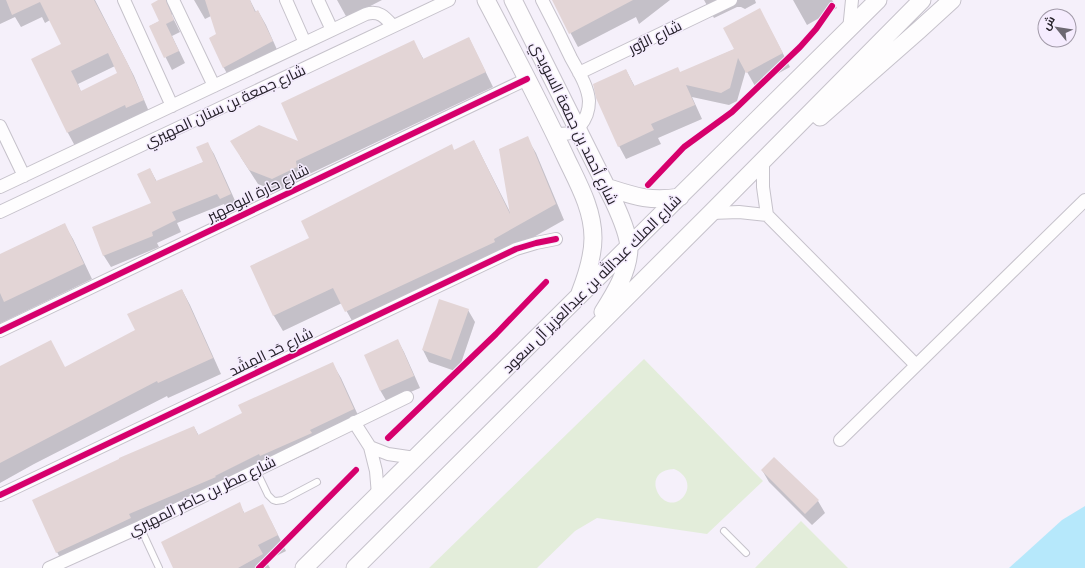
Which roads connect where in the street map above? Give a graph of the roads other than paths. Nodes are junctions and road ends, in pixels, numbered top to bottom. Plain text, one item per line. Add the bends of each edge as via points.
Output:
1 (124, 0) edge
2 (172, 0) edge
3 (286, 0) edge
4 (318, 0) edge
5 (450, 0) edge
6 (486, 0) edge
7 (513, 0) edge
8 (542, 0) edge
9 (731, 0) edge
10 (852, 0) edge
11 (878, 0) edge
12 (922, 0) edge
13 (952, 0) edge
14 (393, 26) junction
15 (332, 30) junction
16 (849, 30) junction
17 (305, 43) junction
18 (579, 73) junction
19 (527, 79) junction
20 (214, 86) junction
21 (172, 106) junction
22 (0, 126) edge
23 (577, 129) junction
24 (555, 133) junction
25 (763, 158) junction
26 (24, 176) junction
27 (0, 187) edge
28 (606, 187) junction
29 (680, 197) junction
30 (1085, 200) edge
31 (0, 212) edge
32 (711, 213) junction
33 (767, 215) junction
34 (556, 239) dead end
35 (629, 248) junction
36 (578, 298) junction
37 (0, 331) edge
38 (585, 339) junction
39 (916, 365) junction
40 (407, 397) dead end
41 (354, 422) junction
42 (840, 440) dead end
43 (370, 447) junction
44 (415, 458) junction
45 (256, 470) junction
46 (317, 482) dead end
47 (0, 495) edge
48 (378, 495) junction
49 (140, 528) junction
50 (724, 531) dead end
51 (746, 553) dead end
52 (49, 568) edge
53 (159, 568) edge
54 (304, 568) edge
55 (355, 568) edge

1 - 21 street, شارع جمعة بن سنان المهيري
2 - 20 street, شارع جمعة بن سنان المهيري
3 - 17 street, شارع جمعة بن سنان المهيري
4 - 15 street
5 - 14 street, شارع جمعة بن سنان المهيري
6 - 19 main road, شارع أحمد بن جمعة السويدي
7 - 23 main road, شارع أحمد بن جمعة السويدي
8 - 18 street
9 - 18 street, شارع الزُّور
10 - 16 street
11 - 16 main road, شارع الملك عبدالله بن عبدالعزيز آل سعود
12 - 25 main road
13 - 25 main road via 803,131
14 - 15 street via 382,15 370,13
14 - 31 street, شارع جمعة بن سنان المهيري
15 - 17 street
16 - 29 main road, شارع الملك عبدالله بن عبدالعزيز آل سعود
17 - 20 street
18 - 23 street via 589,102 586,117
19 - 24 main road, شارع أحمد بن جمعة السويدي
19 - 37 street, شارع حارة البومهير
20 - 21 street
21 - 26 street
22 - 26 street
23 - 24 street via 564,134
23 - 28 main road, شارع أحمد بن جمعة السويدي
24 - 36 main road, شارع أحمد بن جمعة السويدي via 591,218 592,254
25 - 32 main road
25 - 33 street via 763,187
26 - 27 street
28 - 29 main road via 649,199
28 - 35 main road, شارع أحمد بن جمعة السويدي via 621,218
29 - 35 main road, شارع الملك عبدالله بن عبدالعزيز آل سعود
30 - 39 street
32 - 33 street
32 - 38 main road
33 - 39 street
34 - 47 street, شارع حَد المِشَد via 516,249
35 - 36 main road, شارع الملك عبدالله بن عبدالعزيز آل سعود
35 - 38 main road via 621,280
36 - 44 main road, شارع الملك عبدالله بن عبدالعزيز آل سعود
38 - 55 main road
39 - 42 street
40 - 41 street, شارع مطر بن حاضر المهيري
41 - 43 street
41 - 45 street, شارع مطر بن حاضر المهيري
43 - 44 street via 388,454
43 - 48 street
44 - 48 main road, شارع الملك عبدالله بن عبدالعزيز آل سعود
45 - 46 lane via 268,495 276,501 283,500
45 - 49 street, شارع مطر بن حاضر المهيري
48 - 54 main road, شارع الملك عبدالله بن عبدالعزيز آل سعود
49 - 52 street, شارع مطر بن حاضر المهيري
49 - 53 lane
50 - 51 lane

